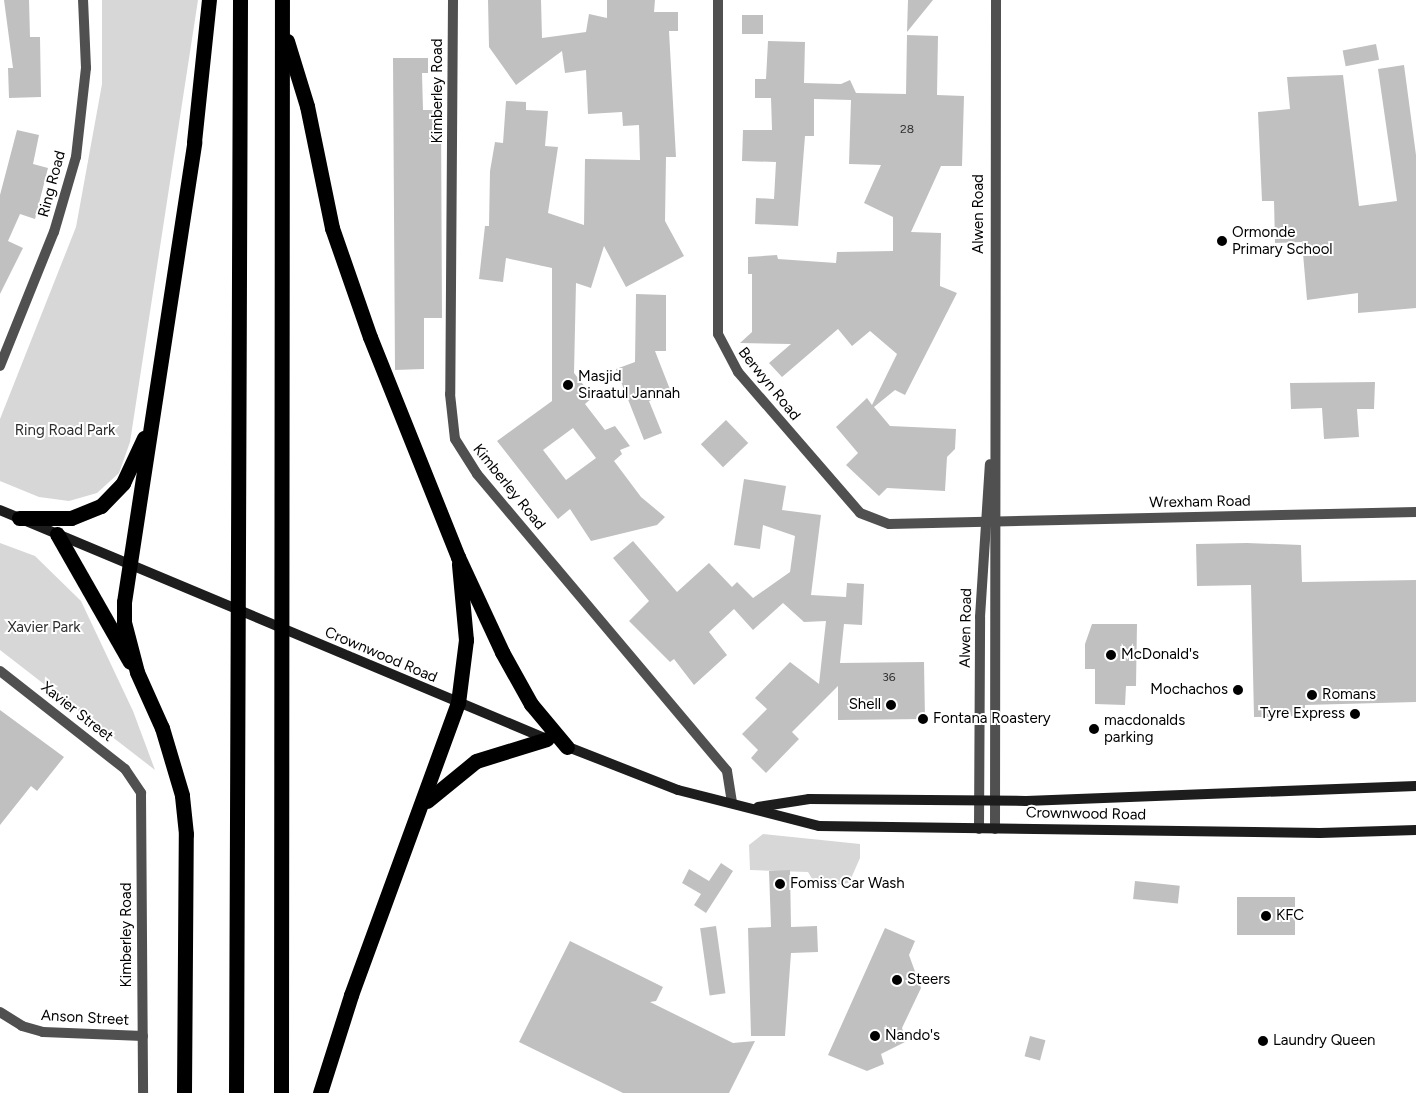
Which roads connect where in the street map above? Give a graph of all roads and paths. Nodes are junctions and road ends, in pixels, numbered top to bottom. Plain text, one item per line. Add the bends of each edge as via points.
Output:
1 (83, 0) edge
2 (209, 0) edge
3 (240, 0) edge
4 (282, 0) edge
5 (454, 0) edge
6 (718, 0) edge
7 (996, 0) edge
8 (282, 25) junction
9 (0, 366) edge
10 (154, 412) junction
11 (994, 428) junction
12 (0, 510) edge
13 (1416, 512) edge
14 (19, 518) junction
15 (999, 519) junction
16 (985, 520) junction
17 (58, 534) junction
18 (458, 557) junction
19 (129, 566) junction
20 (0, 671) edge
21 (136, 672) junction
22 (458, 703) junction
23 (547, 739) junction
24 (567, 747) junction
25 (134, 779) joint
26 (1416, 786) edge
27 (980, 801) junction
28 (997, 801) junction
29 (732, 803) junction
30 (424, 804) junction
31 (758, 807) junction
32 (979, 829) junction
33 (996, 829) junction
34 (1416, 830) edge
35 (0, 1012) edge
36 (143, 1036) junction
37 (143, 1093) edge
38 (184, 1093) edge
39 (236, 1093) edge
40 (281, 1093) edge
41 (320, 1093) edge

1 - 9 street, Ring Road via 86,76 76,157 54,232
2 - 10 highway via 195,133
3 - 39 highway
4 - 8 highway
5 - 29 street, Kimberley Road via 450,394 455,439 478,474 728,771
6 - 16 street, Berwyn Road via 716,317 724,352 864,516 889,524
7 - 11 street, Alwen Road
8 - 18 highway via 307,106 332,228 348,279
8 - 40 highway
10 - 14 highway via 124,484 101,506 71,518
10 - 19 highway
11 - 15 street, Alwen Road
11 - 16 street, Alwen Road
12 - 14 main road, Crownwood Road
13 - 15 street, Wrexham Road
14 - 17 main road, Crownwood Road
15 - 16 street, Wrexham Road
15 - 28 street, Alwen Road
16 - 27 street, Alwen Road
17 - 19 main road, Crownwood Road
17 - 21 highway
18 - 22 highway via 466,640
18 - 24 highway via 516,681
19 - 21 highway via 124,622
19 - 22 main road, Crownwood Road
20 - 25 street, Xavier Street
21 - 38 highway via 162,728 182,795 186,834
22 - 23 main road, Crownwood Road
22 - 30 highway
23 - 24 main road, Crownwood Road
23 - 30 highway via 476,761
24 - 29 main road, Crownwood Road via 678,790
25 - 36 street, Kimberley Road via 142,803
26 - 28 main road, Crownwood Road
27 - 28 main road, Crownwood Road
27 - 31 main road, Crownwood Road via 810,800
27 - 32 street, Alwen Road
28 - 33 street, Alwen Road
29 - 31 main road, Crownwood Road
30 - 41 highway via 350,995
31 - 32 main road, Crownwood Road via 819,826
32 - 33 main road, Crownwood Road
33 - 34 main road, Crownwood Road
35 - 36 street, Anson Street via 22,1026 43,1032
36 - 37 street, Kimberley Road

